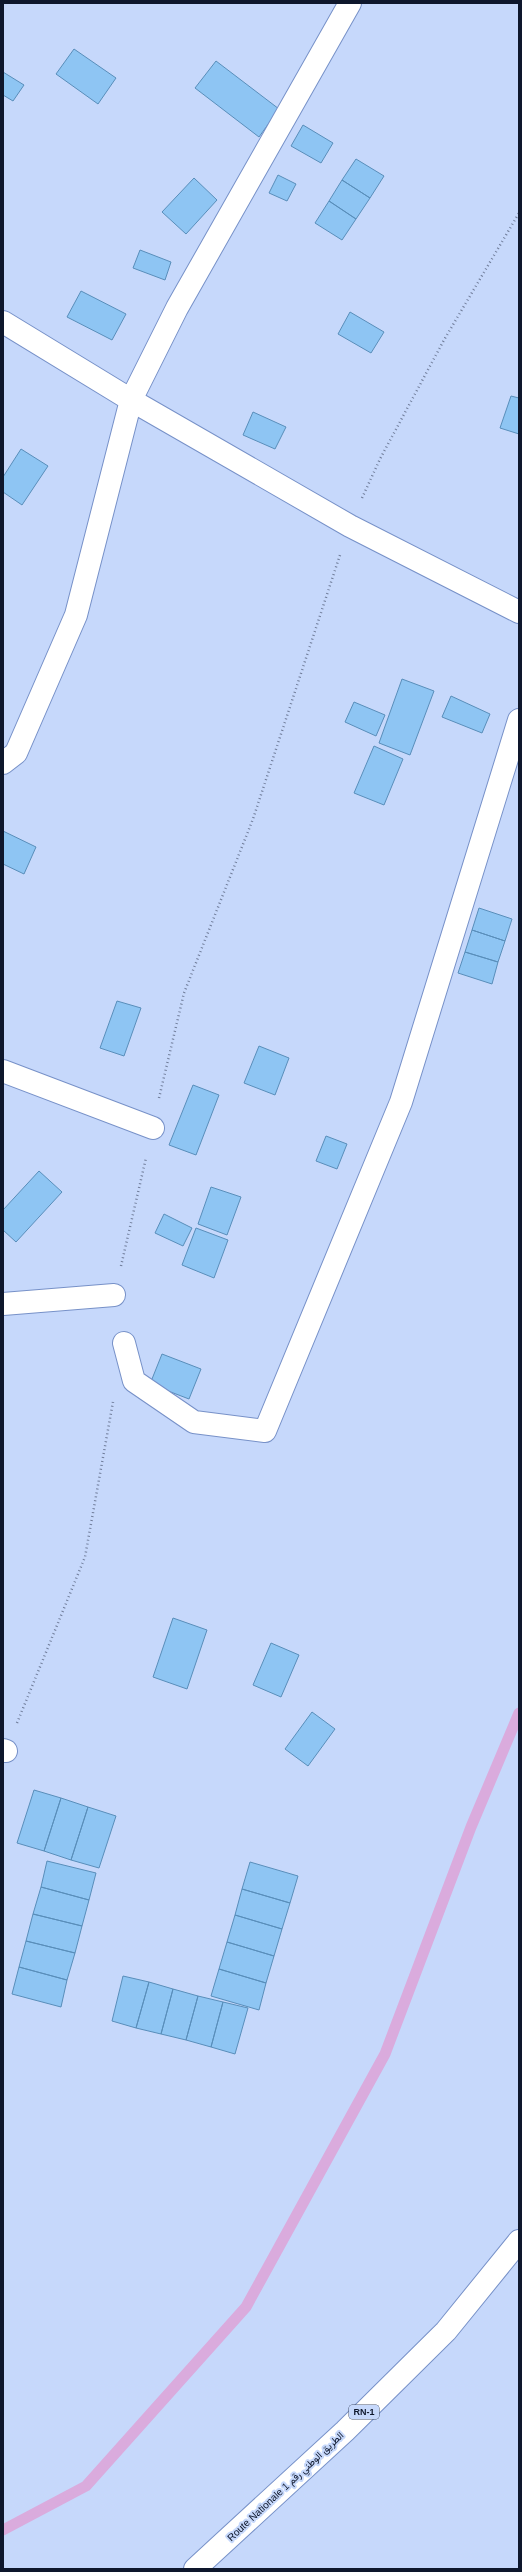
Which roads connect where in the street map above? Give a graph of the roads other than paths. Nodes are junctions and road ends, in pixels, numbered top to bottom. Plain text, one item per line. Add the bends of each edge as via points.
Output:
1 (350, 3) edge
2 (3, 322) edge
3 (131, 400) junction
4 (519, 612) edge
5 (519, 720) edge
6 (3, 763) edge
7 (3, 1071) edge
8 (153, 1128) road end
9 (114, 1295) road end
10 (3, 1304) edge
11 (124, 1343) dead end
12 (519, 2241) edge
13 (195, 2569) edge

1 - 3 main road via 177,308
2 - 3 main road
3 - 4 main road via 350,526
3 - 6 main road via 76,615 16,753
5 - 11 main road via 401,1102 265,1431 194,1422 134,1381
7 - 8 main road
9 - 10 main road
12 - 13 main road, Route Nationale الطريق الوطني رقم 1 / RN-1 via 446,2331 345,2431

